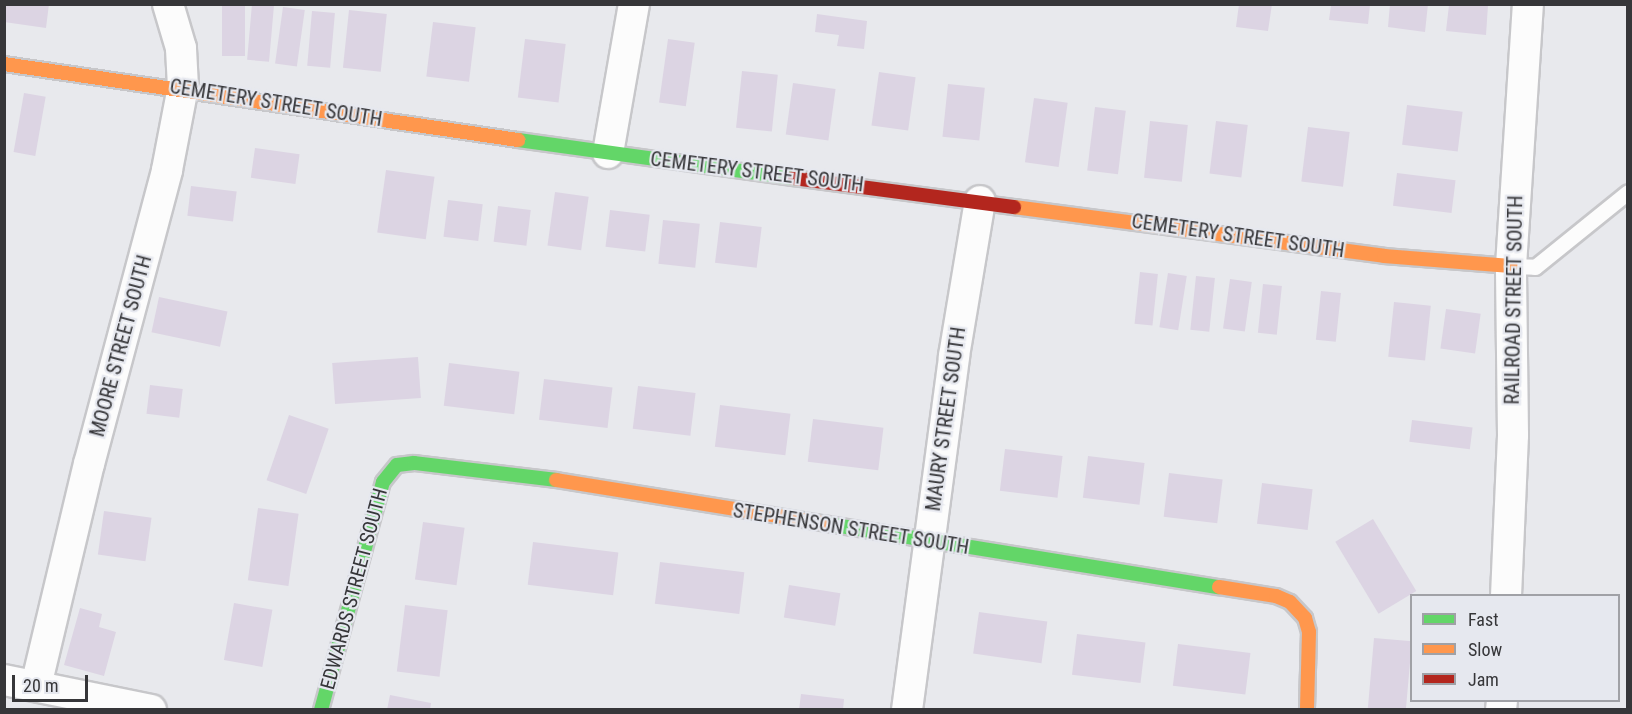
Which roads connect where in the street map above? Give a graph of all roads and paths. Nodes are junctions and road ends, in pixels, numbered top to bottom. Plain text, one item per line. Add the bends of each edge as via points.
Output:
1 (168, 4) edge
2 (634, 4) edge
3 (1528, 4) edge
4 (4, 64) edge
5 (183, 87) junction
6 (608, 153) junction
7 (1628, 192) edge
8 (980, 201) junction
9 (1511, 266) junction
10 (391, 471) joint
11 (929, 542) junction
12 (1506, 594) edge
13 (4, 680) edge
14 (36, 686) junction
15 (151, 710) edge
16 (321, 710) edge
17 (907, 710) edge
18 (1307, 710) edge

1 - 5 street, MOORE STREET SOUTH via 181,48
2 - 6 street
3 - 9 street, RAILROAD STREET SOUTH
4 - 5 street, CEMETERY STREET SOUTH
5 - 6 street, CEMETERY STREET SOUTH
5 - 14 street, MOORE STREET SOUTH via 167,170 89,464
6 - 8 street, CEMETERY STREET SOUTH
7 - 9 lane via 1535,267
8 - 9 street, CEMETERY STREET SOUTH via 1384,256
8 - 11 street, MAURY STREET SOUTH
9 - 12 street, RAILROAD STREET SOUTH via 1513,435
10 - 11 street, STEPHENSON STREET SOUTH via 414,463 451,465
10 - 16 street, EDWARDS STREET SOUTH via 373,516
11 - 17 street, MAURY STREET SOUTH
11 - 18 street, STEPHENSON STREET SOUTH via 1250,590 1290,602 1305,618 1309,632
13 - 14 street
14 - 15 street

